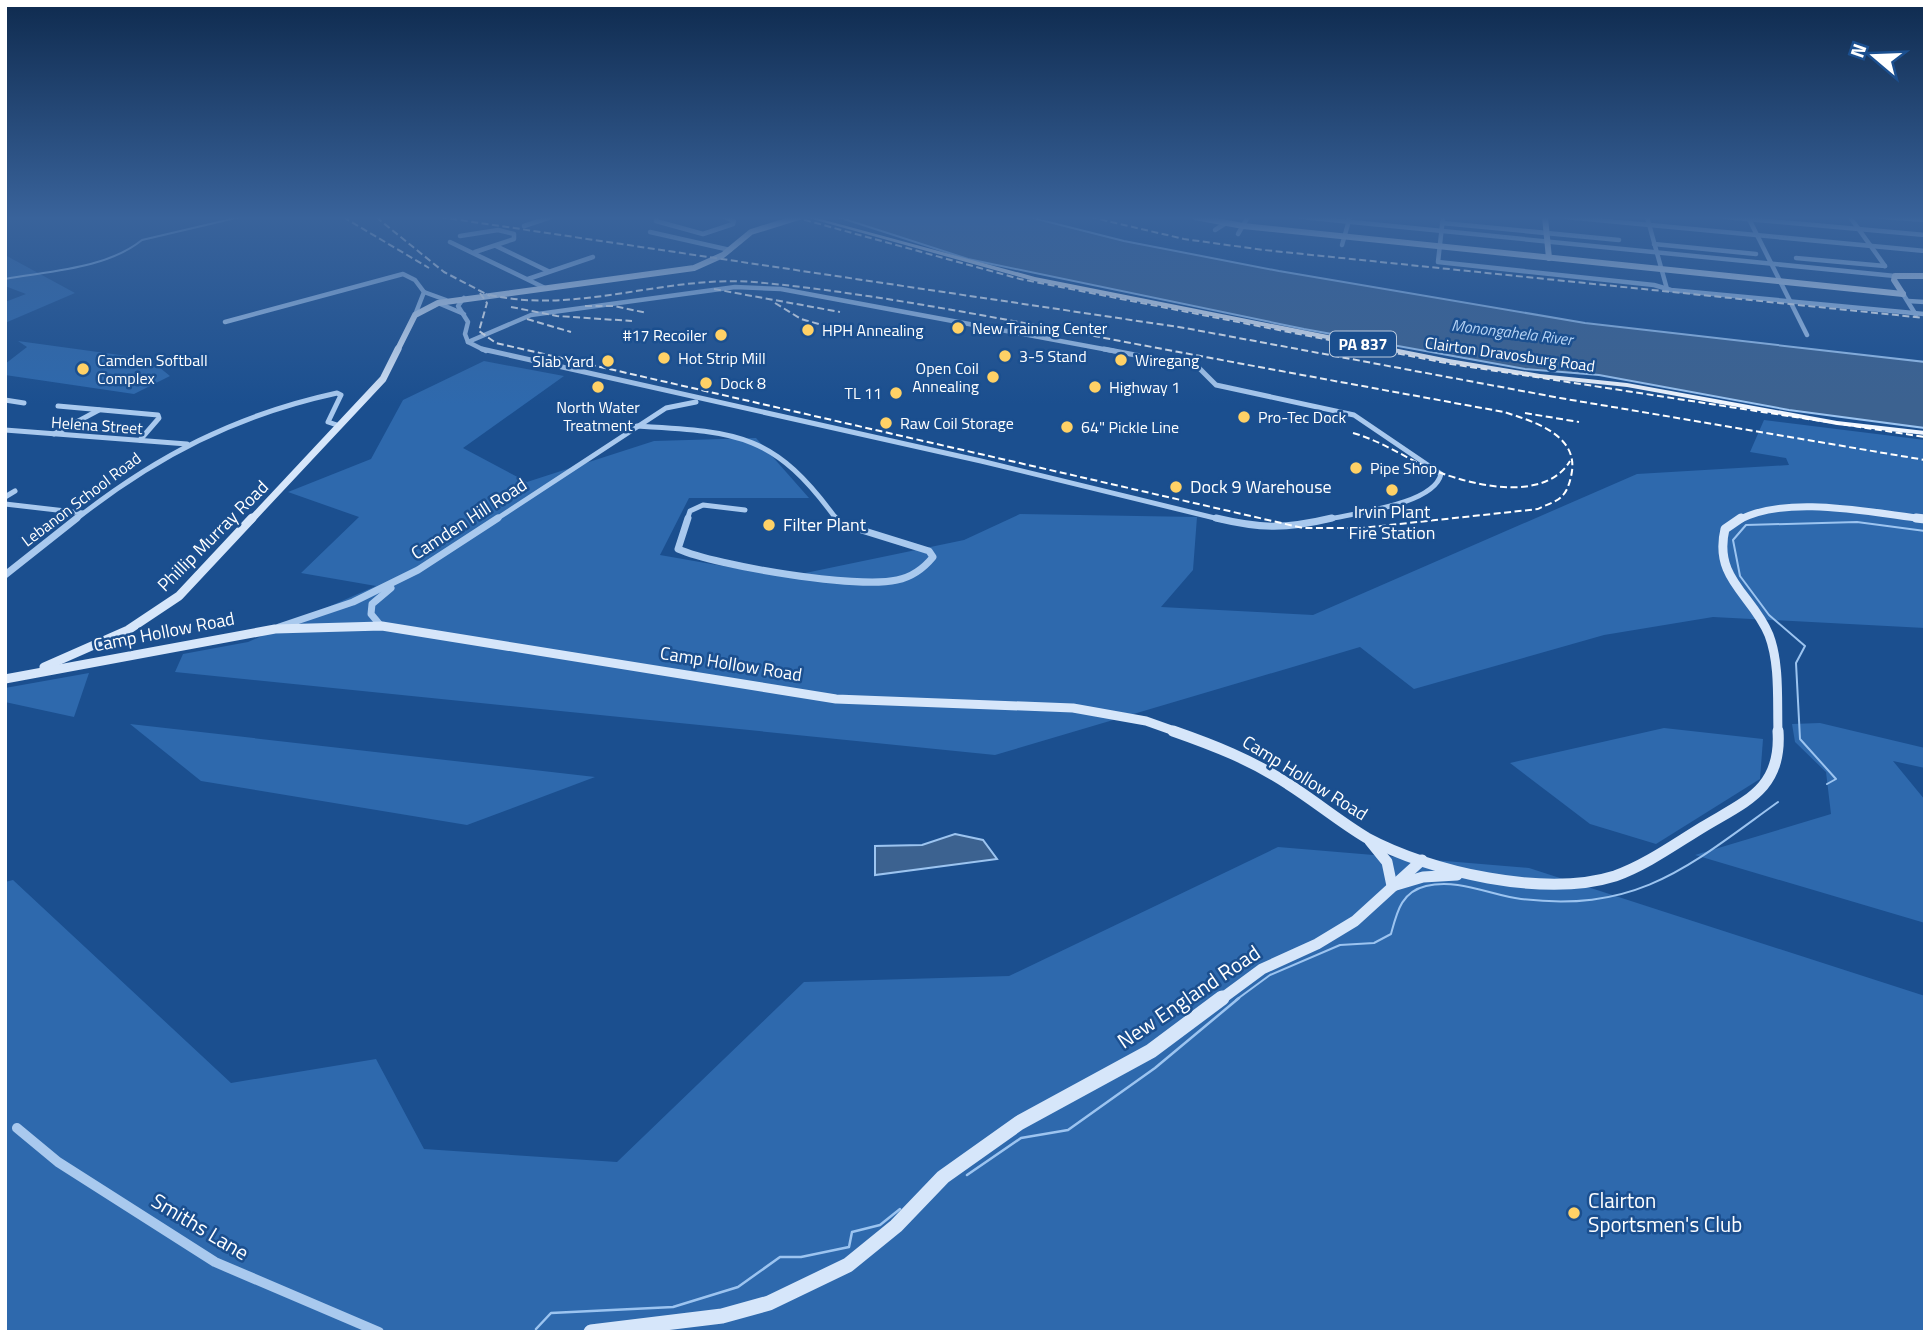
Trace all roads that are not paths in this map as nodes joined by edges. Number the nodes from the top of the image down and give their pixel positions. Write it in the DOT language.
graph roads {
  1 [pos="383,279"];
  2 [pos="414,279"];
  3 [pos="527,279"];
  4 [pos="609,279"];
  5 [pos="1037,279"];
  6 [pos="1589,279"];
  7 [pos="1663,279"];
  8 [pos="1755,279"];
  9 [pos="1894,279"];
  10 [pos="1781,282"];
  11 [pos="545,288"];
  12 [pos="1666,290"];
  13 [pos="424,292"];
  14 [pos="1903,294"];
  15 [pos="464,297"];
  16 [pos="450,300"];
  17 [pos="1908,301"];
  18 [pos="1790,302"];
  19 [pos="1925,302"];
  20 [pos="438,303"];
  21 [pos="1924,314"];
  22 [pos="415,315"];
  23 [pos="464,315"];
  24 [pos="1917,315"];
  25 [pos="225,322"];
  26 [pos="1807,335"];
  27 [pos="468,342"];
  28 [pos="664,392"];
  29 [pos="5,400"];
  30 [pos="704,401"];
  31 [pos="24,402"];
  32 [pos="58,406"];
  33 [pos="666,408"];
  34 [pos="100,409"];
  35 [pos="340,426"];
  36 [pos="637,426"];
  37 [pos="5,433"];
  38 [pos="1925,433"];
  39 [pos="53,434"];
  40 [pos="140,440"];
  41 [pos="188,444"];
  42 [pos="15,491"];
  43 [pos="5,497"];
  44 [pos="5,504"];
  45 [pos="745,510"];
  46 [pos="83,513"];
  47 [pos="1925,519"];
  48 [pos="418,570"];
  49 [pos="5,575"];
  50 [pos="382,626"];
  51 [pos="275,629"];
  52 [pos="93,648"];
  53 [pos="105,661"];
  54 [pos="10,678"];
  55 [pos="1368,838"];
  56 [pos="1422,860"];
  57 [pos="1470,875"];
  58 [pos="1392,886"];
  59 [pos="17,1128"];
  60 [pos="379,1332"];
  61 [pos="591,1332"];
  1 -- 25 [label="street"];
  2 -- 13 [label="street"];
  3 -- 11 [label="street"];
  4 -- 11 [label="main road"];
  5 -- 38 [label="main road, Clairton Dravosburg Road / PA 837"];
  6 -- 12 [label="street"];
  7 -- 12 [label="street"];
  8 -- 10 [label="main road"];
  9 -- 14 [label="main road"];
  10 -- 14 [label="main road"];
  10 -- 18 [label="street"];
  11 -- 15 [label="main road"];
  12 -- 18 [label="street"];
  13 -- 16 [label="street"];
  13 -- 22 [label="street"];
  14 -- 17 [label="street"];
  15 -- 16 [label="main road"];
  15 -- 23 [label="street"];
  16 -- 20 [label="main road"];
  17 -- 19 [label="street"];
  17 -- 24 [label="street"];
  18 -- 24 [label="street"];
  18 -- 26 [label="street"];
  20 -- 22 [label="main road"];
  20 -- 23 [label="street"];
  21 -- 24 [label="street"];
  22 -- 35 [label="main road"];
  23 -- 27 [label="street"];
  27 -- 28 [label="street"];
  27 -- 30 [label="street"];
  28 -- 30 [label="street"];
  28 -- 33 [label="street"];
  29 -- 31 [label="street"];
  30 -- 33 [label="street"];
  32 -- 34 [label="street"];
  33 -- 36 [label="street, Camden Hill Road"];
  34 -- 39 [label="street"];
  34 -- 40 [label="street"];
  35 -- 41 [label="street, Lebanon School Road"];
  35 -- 52 [label="main road, Phillip Murray Road"];
  36 -- 45 [label="street"];
  36 -- 48 [label="street, Camden Hill Road"];
  37 -- 39 [label="street, Helena Street"];
  39 -- 40 [label="street, Helena Street"];
  40 -- 41 [label="street, Helena Street"];
  41 -- 46 [label="street, Lebanon School Road"];
  42 -- 43 [label="street"];
  44 -- 46 [label="street"];
  46 -- 49 [label="street, Lebanon School Road"];
  47 -- 57 [label="main road"];
  48 -- 50 [label="street"];
  48 -- 51 [label="street, Camden Hill Road"];
  50 -- 51 [label="main road, Camp Hollow Road"];
  50 -- 55 [label="main road, Camp Hollow Road"];
  51 -- 53 [label="main road, Camp Hollow Road"];
  52 -- 53 [label="main road"];
  52 -- 54 [label="main road, Phillip Murray Road"];
  53 -- 54 [label="main road, Camp Hollow Road"];
  55 -- 56 [label="main road, Camp Hollow Road"];
  55 -- 58 [label="main road"];
  56 -- 57 [label="main road"];
  56 -- 58 [label="main road, New England Road"];
  57 -- 58 [label="main road"];
  58 -- 61 [label="main road, New England Road"];
  59 -- 60 [label="street, Smiths Lane"];
}
